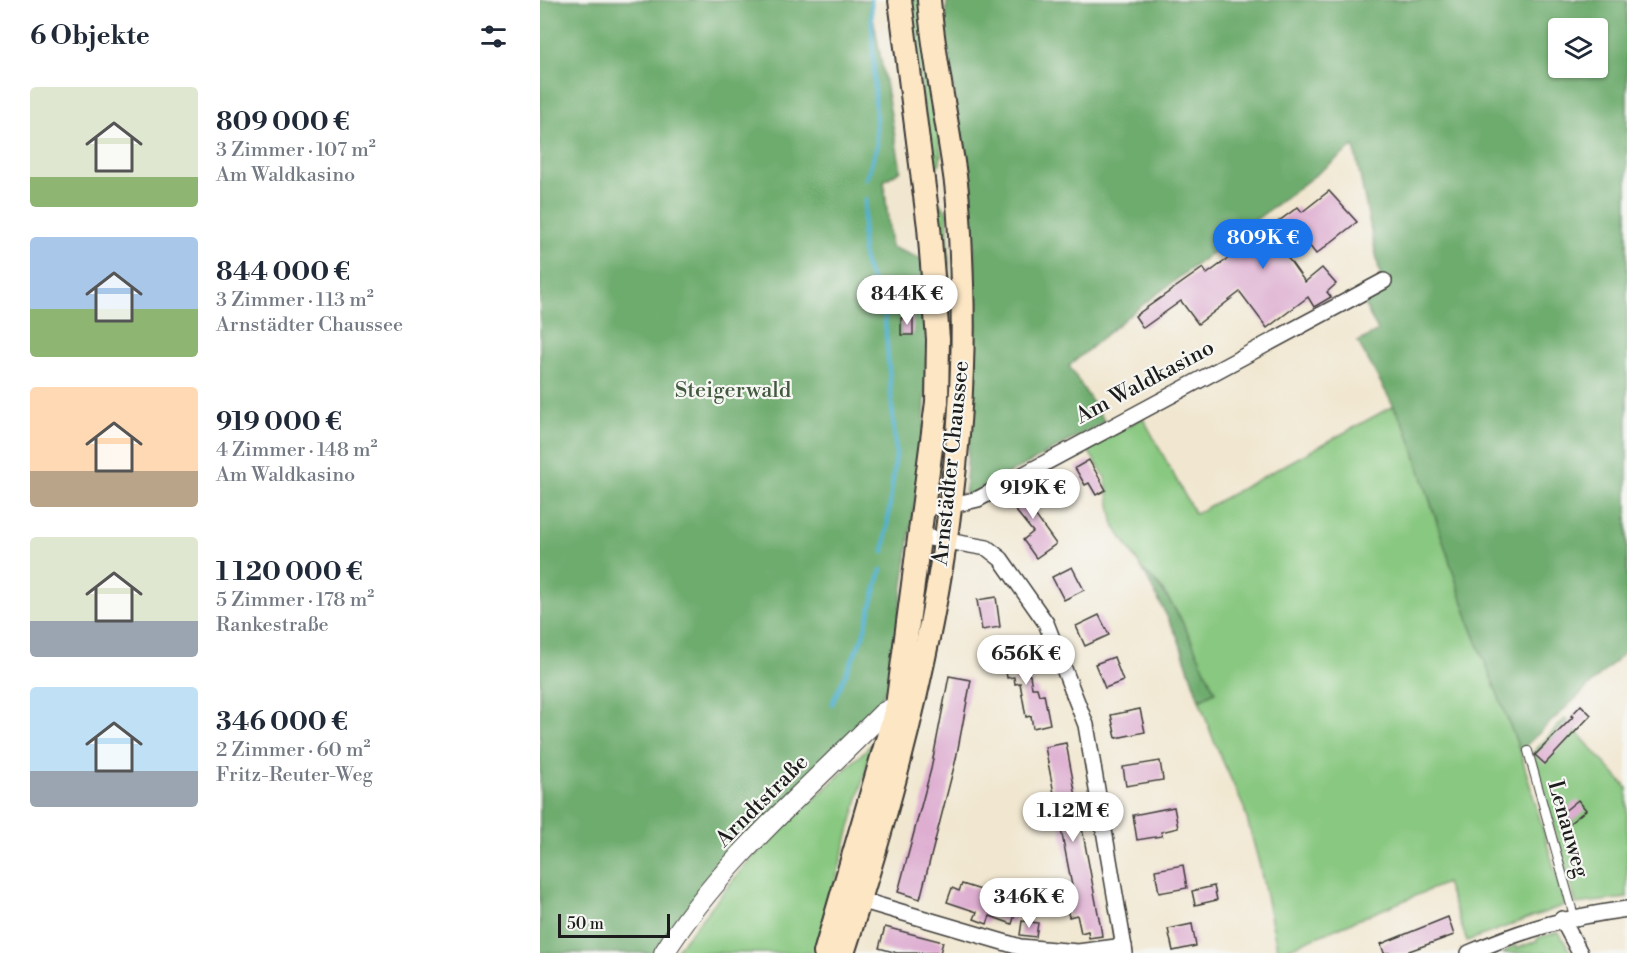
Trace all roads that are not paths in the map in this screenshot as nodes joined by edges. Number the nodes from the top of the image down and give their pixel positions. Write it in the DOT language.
graph roads {
  1 [pos="900,0"];
  2 [pos="929,0"];
  3 [pos="1384,281"];
  4 [pos="949,506"];
  5 [pos="923,507"];
  6 [pos="919,536"];
  7 [pos="944,540"];
  8 [pos="904,707"];
  9 [pos="1528,751"];
  10 [pos="860,900"];
  11 [pos="1627,909"];
  12 [pos="1568,918"];
  13 [pos="1125,949"];
  14 [pos="1489,949"];
  15 [pos="664,953"];
  16 [pos="825,953"];
  17 [pos="843,953"];
  18 [pos="1469,953"];
  19 [pos="1580,953"];
  1 -- 5 [label="main road, Arnstädter Chaussee"];
  2 -- 4 [label="main road, Arnstädter Chaussee"];
  3 -- 4 [label="street, Am Waldkasino"];
  4 -- 5 [label="street, Am Waldkasino"];
  4 -- 7 [label="main road, Arnstädter Chaussee"];
  5 -- 6 [label="main road, Arnstädter Chaussee"];
  6 -- 7 [label="street"];
  6 -- 8 [label="main road, Arnstädter Chaussee"];
  7 -- 8 [label="main road, Arnstädter Chaussee"];
  7 -- 13 [label="street"];
  8 -- 10 [label="main road"];
  8 -- 15 [label="street, Arndtstraße"];
  8 -- 16 [label="main road"];
  9 -- 12 [label="lane, Lenauweg"];
  10 -- 13 [label="street"];
  10 -- 17 [label="main road"];
  11 -- 12 [label="street"];
  12 -- 14 [label="street"];
  12 -- 19 [label="street"];
  14 -- 18 [label="street"];
}
